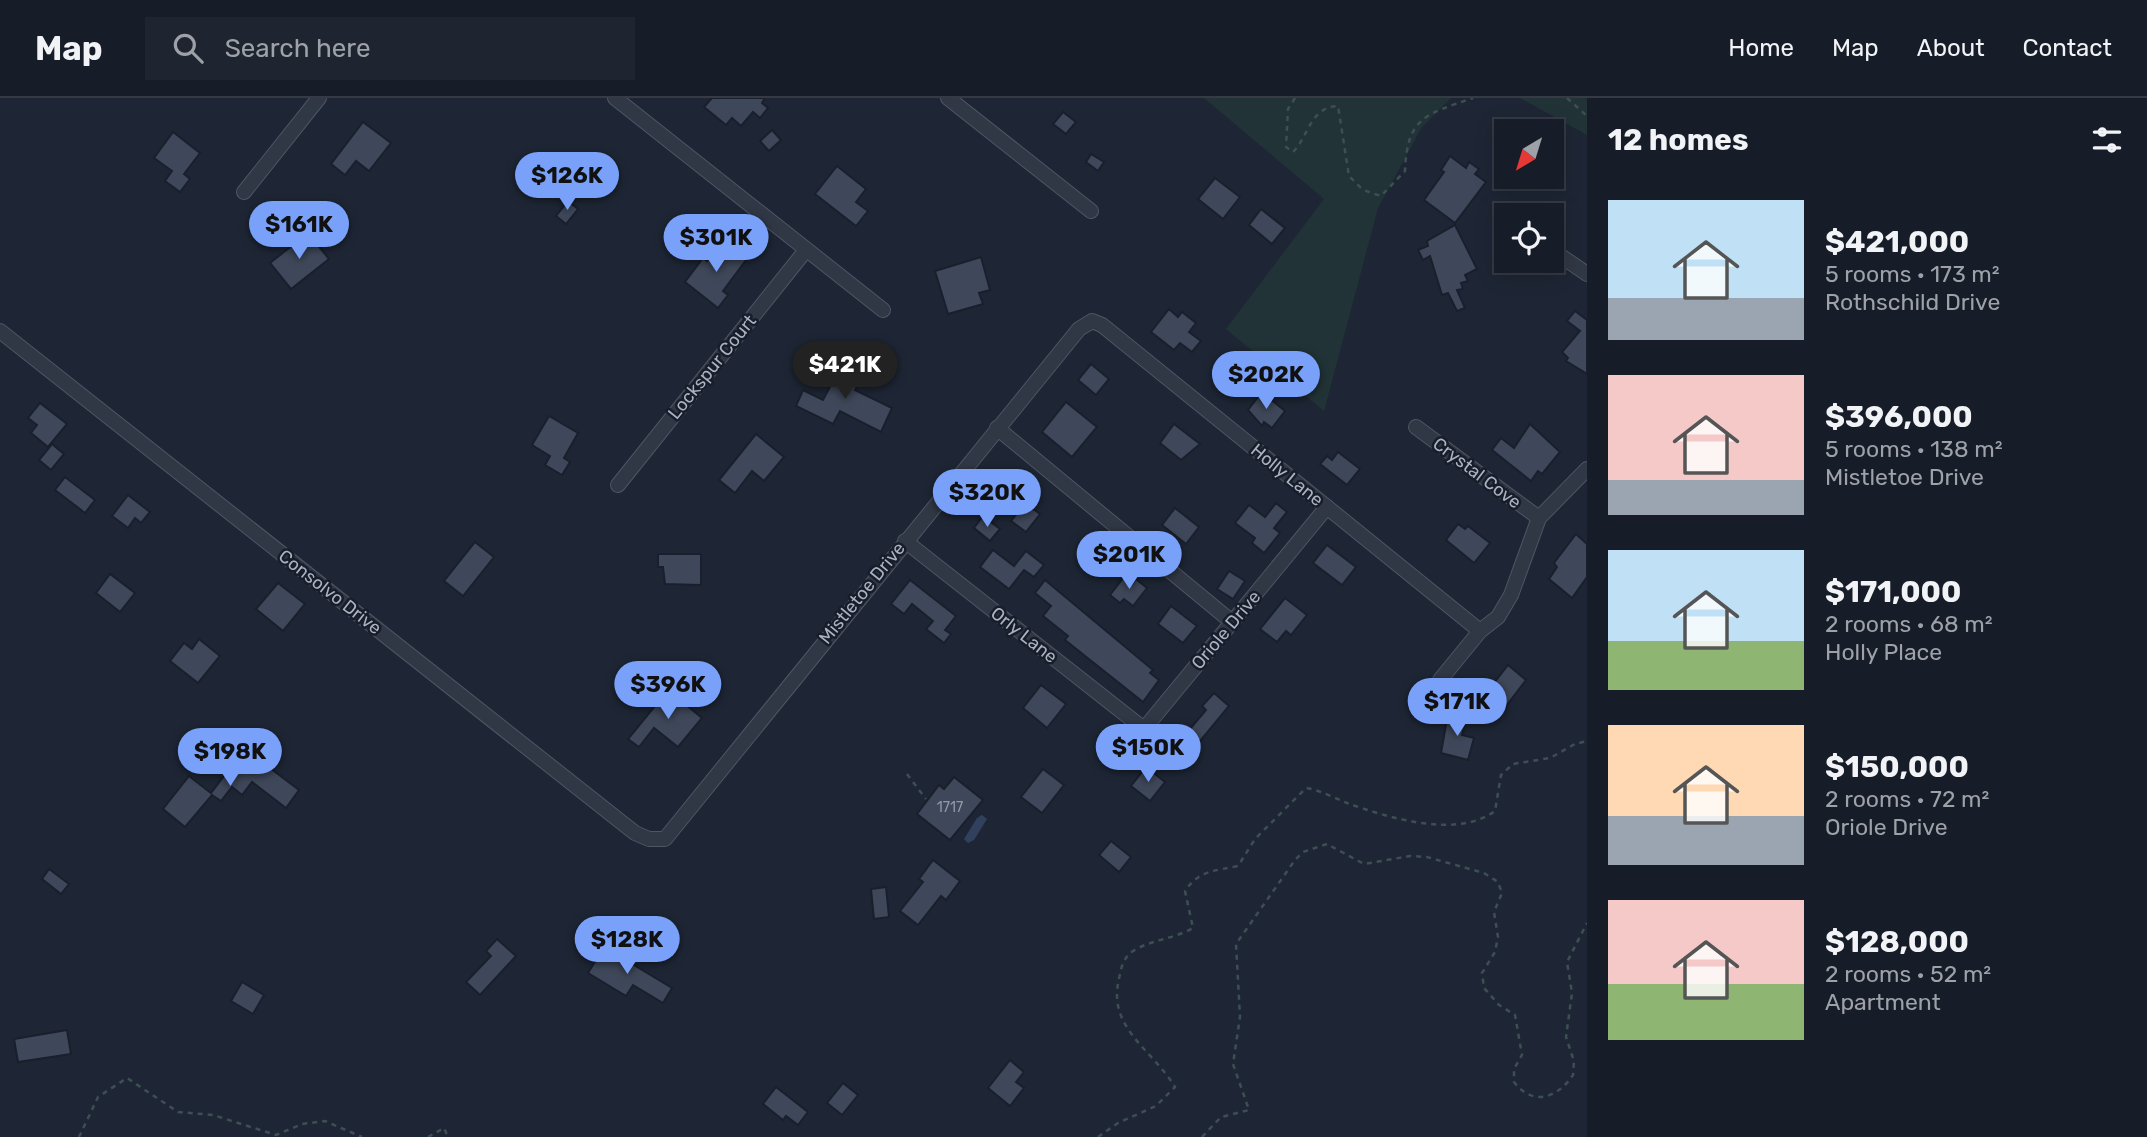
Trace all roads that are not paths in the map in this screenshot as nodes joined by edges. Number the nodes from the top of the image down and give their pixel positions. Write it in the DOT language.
graph roads {
  1 [pos="319,98"];
  2 [pos="615,98"];
  3 [pos="948,98"];
  4 [pos="244,192"];
  5 [pos="1091,211"];
  6 [pos="806,250"];
  7 [pos="1564,258"];
  8 [pos="1587,274"];
  9 [pos="883,310"];
  10 [pos="1092,321"];
  11 [pos="0,331"];
  12 [pos="1416,427"];
  13 [pos="997,428"];
  14 [pos="1587,469"];
  15 [pos="618,485"];
  16 [pos="1327,508"];
  17 [pos="1539,518"];
  18 [pos="905,541"];
  19 [pos="1233,622"];
  20 [pos="1480,631"];
  21 [pos="1440,680"];
  22 [pos="1144,729"];
  23 [pos="1125,752"];
  24 [pos="665,839"];
  1 -- 4 [label="street"];
  2 -- 6 [label="street"];
  3 -- 5 [label="street"];
  6 -- 9 [label="street"];
  6 -- 15 [label="street, Lockspur Court"];
  7 -- 8 [label="street"];
  10 -- 13 [label="street, Mistletoe Drive"];
  10 -- 16 [label="street, Holly Lane"];
  11 -- 24 [label="street, Consolvo Drive"];
  12 -- 17 [label="street, Crystal Cove"];
  13 -- 18 [label="street, Mistletoe Drive"];
  13 -- 19 [label="street"];
  14 -- 17 [label="street"];
  16 -- 19 [label="street, Oriole Drive"];
  16 -- 20 [label="street, Holly Lane"];
  17 -- 20 [label="street"];
  18 -- 22 [label="street, Orly Lane"];
  18 -- 24 [label="street, Mistletoe Drive"];
  19 -- 22 [label="street, Oriole Drive"];
  20 -- 21 [label="street"];
  22 -- 23 [label="street, Oriole Drive"];
}
